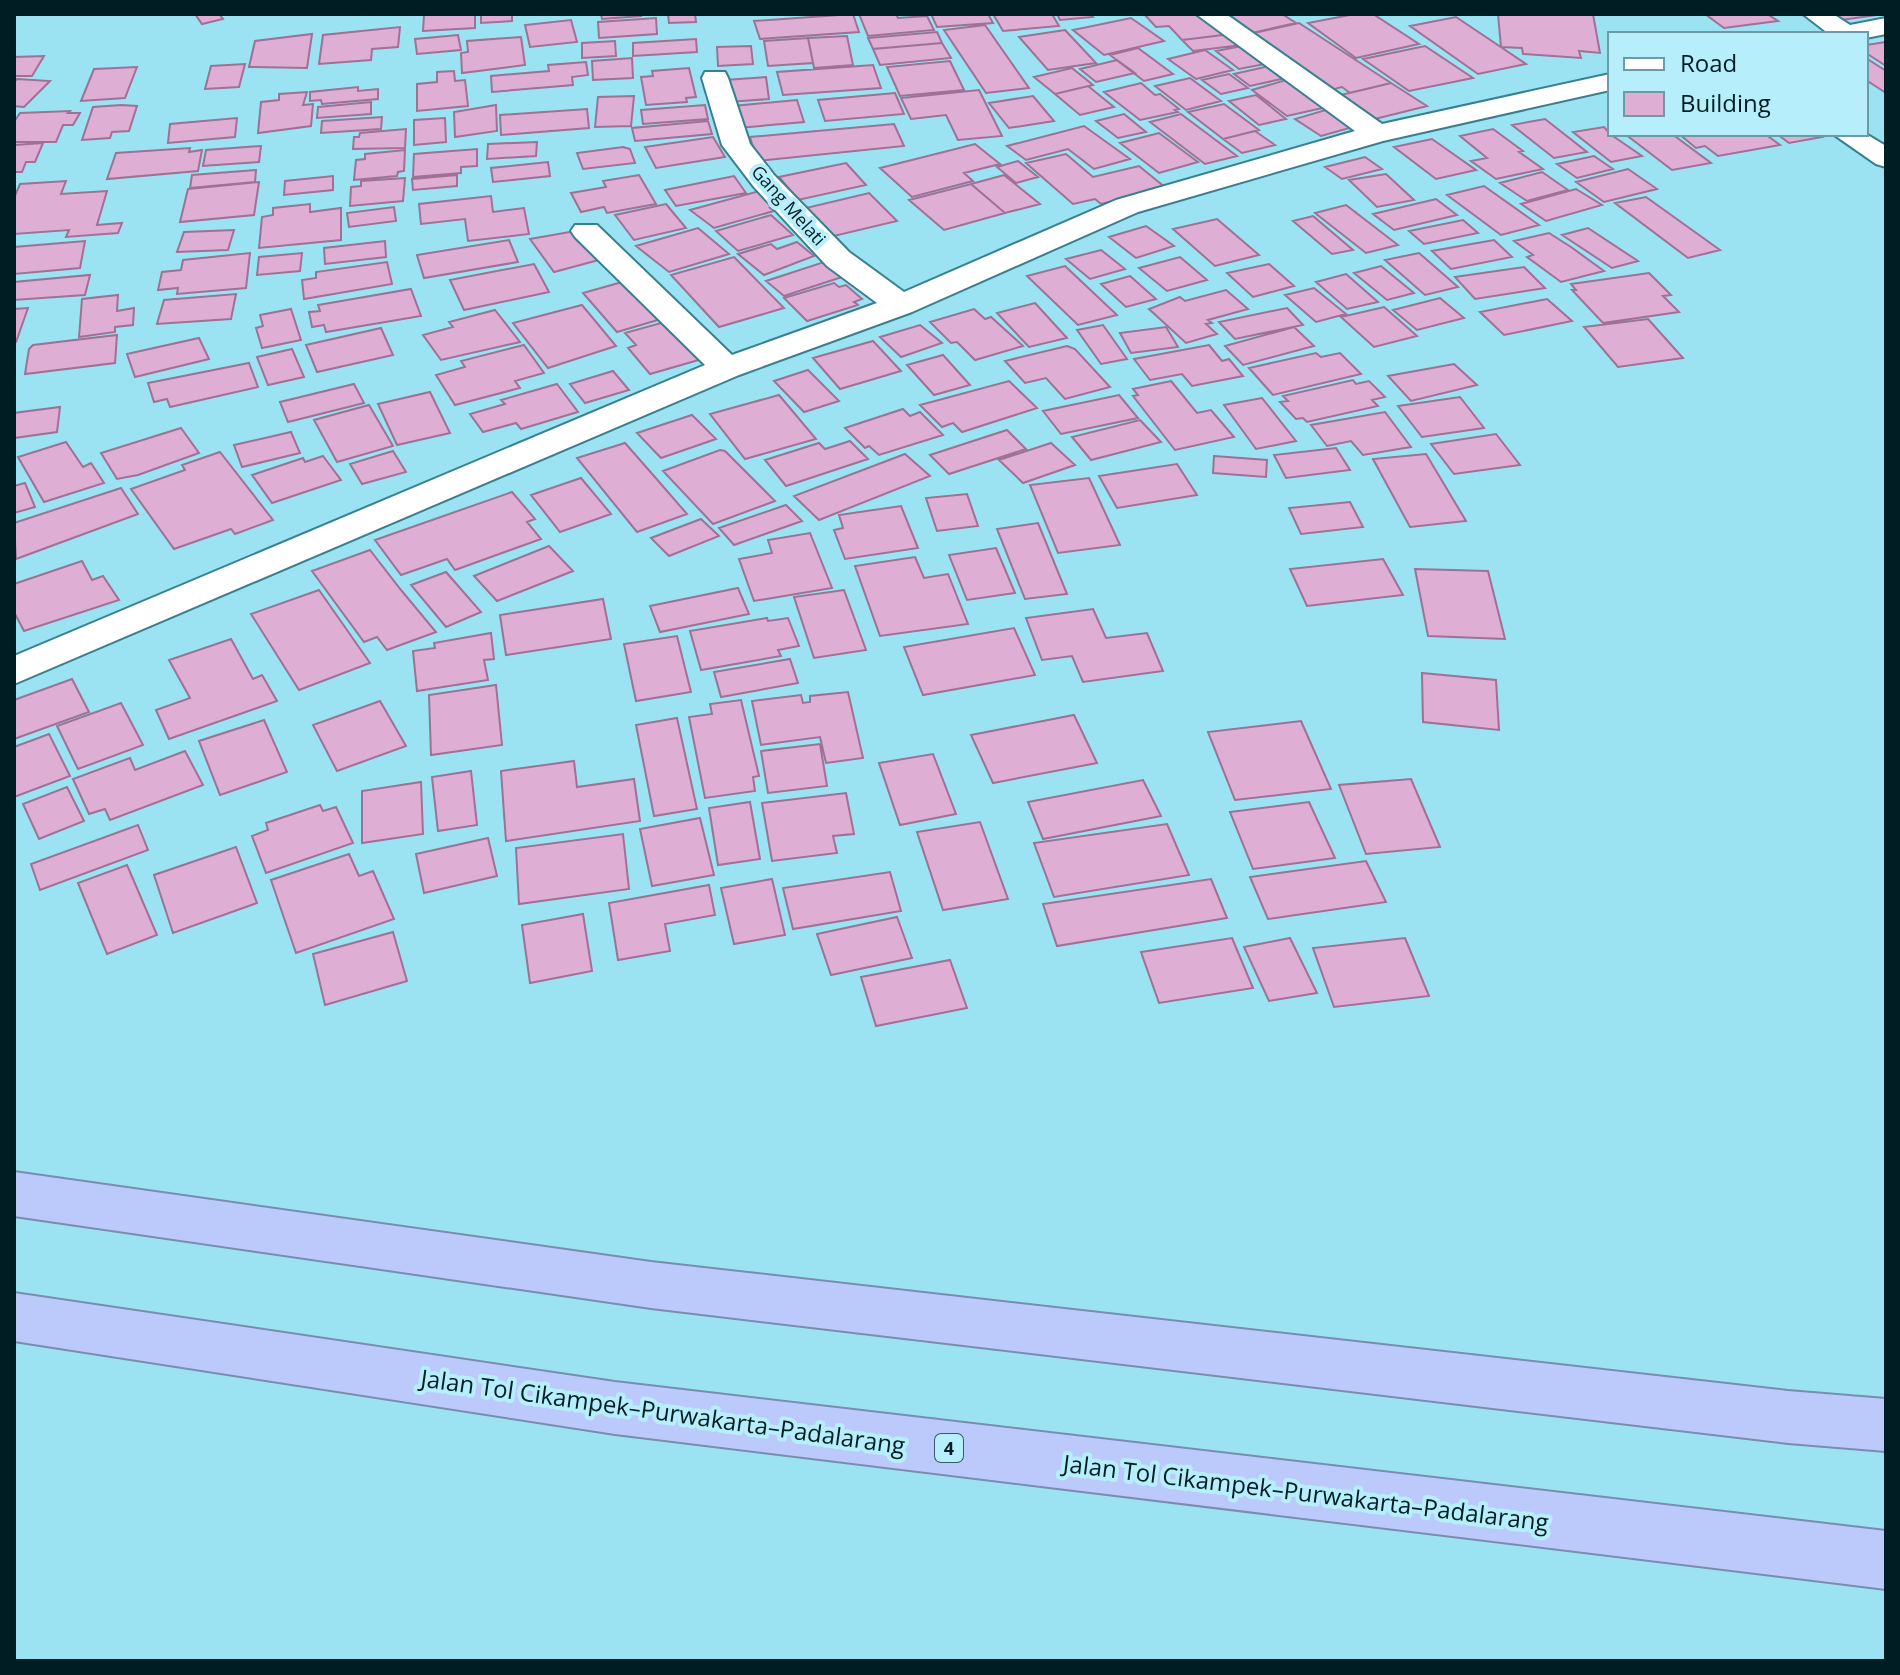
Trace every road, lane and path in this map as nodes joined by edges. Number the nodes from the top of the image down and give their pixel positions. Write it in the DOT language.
graph roads {
  1 [pos="1209,14"];
  2 [pos="1816,14"];
  3 [pos="1886,26"];
  4 [pos="1843,32"];
  5 [pos="1856,32"];
  6 [pos="715,78"];
  7 [pos="1608,82"];
  8 [pos="1377,134"];
  9 [pos="1850,136"];
  10 [pos="1886,158"];
  11 [pos="586,231"];
  12 [pos="901,305"];
  13 [pos="727,368"];
  14 [pos="14,671"];
  15 [pos="14,1194"];
  16 [pos="14,1317"];
  17 [pos="1886,1425"];
  18 [pos="1886,1560"];
  1 -- 8 [label="street"];
  2 -- 4 [label="street"];
  3 -- 5 [label="street"];
  6 -- 12 [label="street, Gang Melati"];
  7 -- 8 [label="street"];
  8 -- 12 [label="street"];
  9 -- 10 [label="street"];
  11 -- 13 [label="street"];
  12 -- 13 [label="street"];
  13 -- 14 [label="street"];
  15 -- 17 [label="highway"];
  16 -- 18 [label="highway, Jalan Tol Cikampek–Purwakarta–Padalarang / 4"];
}
